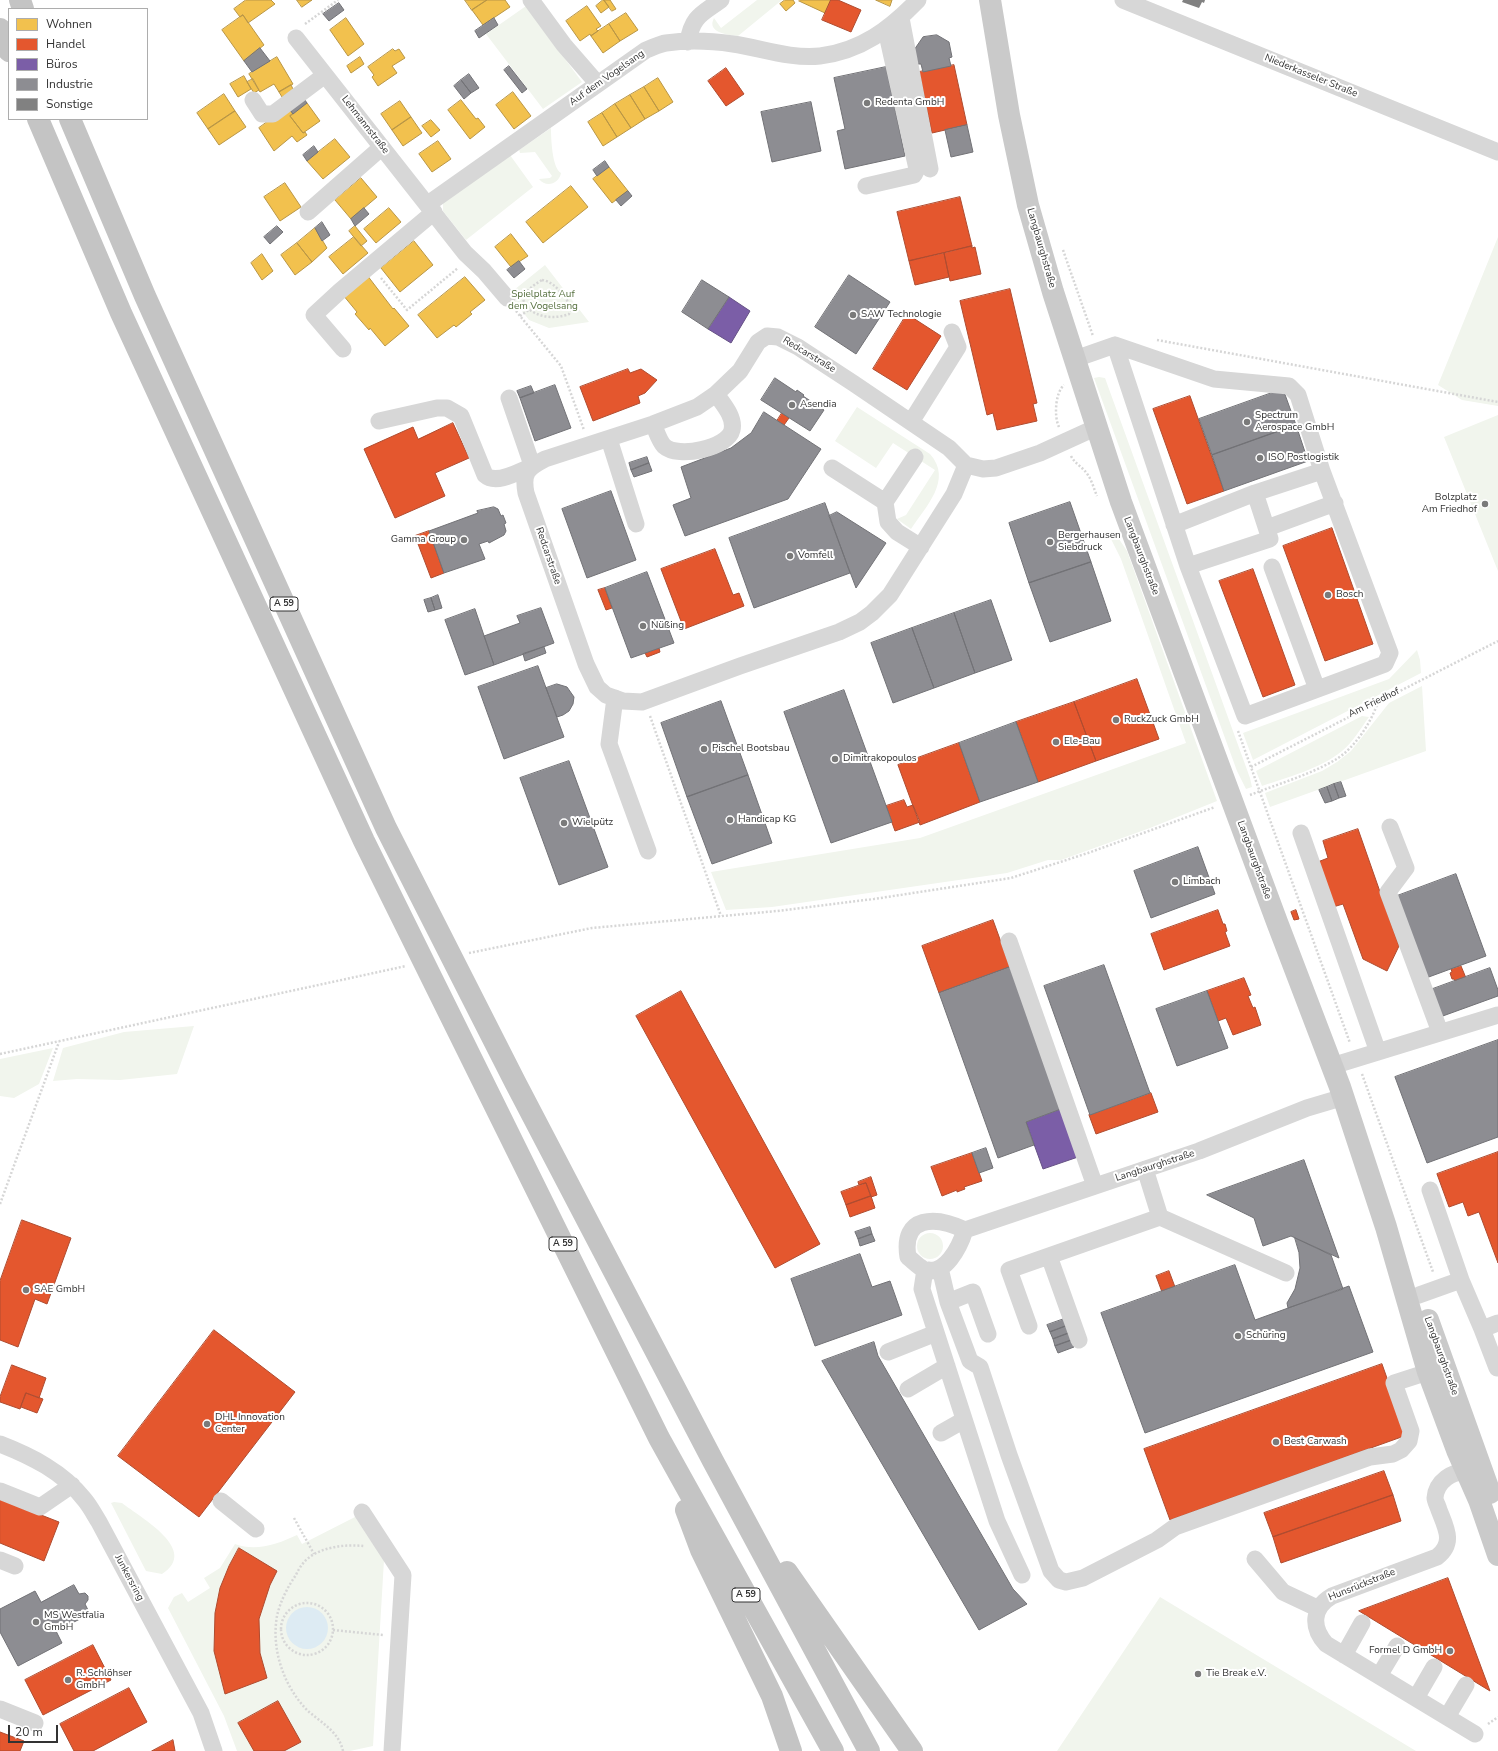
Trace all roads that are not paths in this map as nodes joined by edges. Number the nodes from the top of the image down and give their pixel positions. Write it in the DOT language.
graph roads {
  1 [pos="531,0"];
  2 [pos="721,0"];
  3 [pos="918,0"];
  4 [pos="990,0"];
  5 [pos="1123,0"];
  6 [pos="900,18"];
  7 [pos="0,29"];
  8 [pos="886,30"];
  9 [pos="296,38"];
  10 [pos="688,42"];
  11 [pos="8,49"];
  12 [pos="325,75"];
  13 [pos="598,83"];
  14 [pos="253,100"];
  15 [pos="38,120"];
  16 [pos="70,120"];
  17 [pos="382,147"];
  18 [pos="1498,152"];
  19 [pos="930,169"];
  20 [pos="866,186"];
  21 [pos="431,208"];
  22 [pos="308,212"];
  23 [pos="507,298"];
  24 [pos="952,332"];
  25 [pos="1115,345"];
  26 [pos="343,349"];
  27 [pos="1075,358"];
  28 [pos="716,394"];
  29 [pos="509,398"];
  30 [pos="379,421"];
  31 [pos="911,422"];
  32 [pos="653,424"];
  33 [pos="1097,427"];
  34 [pos="608,439"];
  35 [pos="915,457"];
  36 [pos="966,465"];
  37 [pos="531,466"];
  38 [pos="832,468"];
  39 [pos="1322,471"];
  40 [pos="1255,493"];
  41 [pos="885,502"];
  42 [pos="1334,503"];
  43 [pos="636,524"];
  44 [pos="1174,525"];
  45 [pos="1267,528"];
  46 [pos="921,547"];
  47 [pos="1188,566"];
  48 [pos="1272,567"];
  49 [pos="1317,689"];
  50 [pos="614,698"];
  51 [pos="1390,827"];
  52 [pos="1301,833"];
  53 [pos="648,851"];
  54 [pos="1009,942"];
  55 [pos="1498,1015"];
  56 [pos="1440,1032"];
  57 [pos="1378,1052"];
  58 [pos="1332,1066"];
  59 [pos="1344,1097"];
  60 [pos="1145,1169"];
  61 [pos="1095,1186"];
  62 [pos="1430,1190"];
  63 [pos="1160,1217"];
  64 [pos="1386,1226"];
  65 [pos="965,1230"];
  66 [pos="1049,1256"];
  67 [pos="935,1269"];
  68 [pos="1286,1273"];
  69 [pos="1461,1280"];
  70 [pos="1429,1292"];
  71 [pos="948,1302"];
  72 [pos="1498,1323"];
  73 [pos="1028,1326"];
  74 [pos="1482,1329"];
  75 [pos="936,1333"];
  76 [pos="988,1334"];
  77 [pos="1079,1340"];
  78 [pos="888,1352"];
  79 [pos="947,1366"];
  80 [pos="1497,1368"];
  81 [pos="1428,1372"];
  82 [pos="908,1389"];
  83 [pos="964,1420"];
  84 [pos="941,1433"];
  85 [pos="659,1438"];
  86 [pos="0,1444"];
  87 [pos="713,1461"];
  88 [pos="1467,1472"];
  89 [pos="72,1485"];
  90 [pos="1489,1490"];
  91 [pos="0,1491"];
  92 [pos="221,1502"];
  93 [pos="362,1512"];
  94 [pos="1498,1518"];
  95 [pos="256,1529"];
  96 [pos="1498,1555"];
  97 [pos="1255,1559"];
  98 [pos="1022,1575"];
  99 [pos="1317,1608"];
  100 [pos="1362,1623"];
  101 [pos="1397,1646"];
  102 [pos="1344,1655"];
  103 [pos="1434,1667"];
  104 [pos="1379,1676"];
  105 [pos="1466,1685"];
  106 [pos="1416,1698"];
  107 [pos="0,1709"];
  108 [pos="1447,1717"];
  109 [pos="35,1722"];
  110 [pos="1475,1734"];
  111 [pos="214,1751"];
  112 [pos="392,1751"];
  113 [pos="791,1751"];
  114 [pos="833,1751"];
  115 [pos="869,1751"];
  116 [pos="912,1751"];
  1 -- 13 [label="street"];
  2 -- 10 [label="street"];
  3 -- 6 [label="street, Auf dem Vogelsang"];
  4 -- 27 [label="main road, Langbaurghstraße"];
  5 -- 18 [label="street, Niederkasseler Straße"];
  6 -- 8 [label="street, Auf dem Vogelsang"];
  6 -- 19 [label="street"];
  7 -- 11 [label="highway"];
  8 -- 10 [label="street, Auf dem Vogelsang"];
  8 -- 20 [label="street"];
  9 -- 12 [label="street, Lehmannstraße"];
  10 -- 13 [label="street, Auf dem Vogelsang"];
  12 -- 14 [label="street"];
  12 -- 17 [label="street, Lehmannstraße"];
  13 -- 21 [label="street, Auf dem Vogelsang"];
  15 -- 85 [label="highway, A 59"];
  16 -- 87 [label="highway, A 59"];
  17 -- 21 [label="street, Lehmannstraße"];
  17 -- 22 [label="street"];
  21 -- 23 [label="street, Lehmannstraße"];
  21 -- 26 [label="street"];
  24 -- 31 [label="street"];
  25 -- 27 [label="street"];
  25 -- 39 [label="street"];
  25 -- 44 [label="street"];
  27 -- 33 [label="main road, Langbaurghstraße"];
  28 -- 31 [label="street, Redcarstraße"];
  28 -- 32 [label="street, Redcarstraße"];
  28 -- 32 [label="street"];
  29 -- 37 [label="street"];
  30 -- 37 [label="street"];
  31 -- 36 [label="street, Redcarstraße"];
  32 -- 34 [label="street, Redcarstraße"];
  33 -- 36 [label="street"];
  33 -- 58 [label="main road, Langbaurghstraße"];
  34 -- 37 [label="street, Redcarstraße"];
  34 -- 43 [label="street"];
  35 -- 41 [label="street"];
  36 -- 46 [label="street, Redcarstraße"];
  37 -- 50 [label="street, Redcarstraße"];
  38 -- 41 [label="street"];
  39 -- 40 [label="street"];
  39 -- 42 [label="street"];
  40 -- 44 [label="street"];
  40 -- 45 [label="street"];
  41 -- 46 [label="street"];
  42 -- 45 [label="street"];
  42 -- 49 [label="street"];
  44 -- 47 [label="street"];
  45 -- 47 [label="street"];
  46 -- 50 [label="street, Redcarstraße"];
  47 -- 49 [label="street"];
  48 -- 49 [label="street"];
  50 -- 53 [label="street"];
  51 -- 56 [label="street"];
  52 -- 57 [label="street"];
  54 -- 61 [label="street"];
  55 -- 56 [label="street"];
  56 -- 57 [label="street"];
  57 -- 58 [label="street"];
  58 -- 59 [label="main road, Langbaurghstraße"];
  59 -- 60 [label="street, Langbaurghstraße"];
  59 -- 64 [label="main road, Langbaurghstraße"];
  60 -- 61 [label="street, Langbaurghstraße"];
  60 -- 63 [label="street"];
  61 -- 65 [label="street, Langbaurghstraße"];
  62 -- 69 [label="street"];
  63 -- 66 [label="street"];
  63 -- 68 [label="street"];
  64 -- 70 [label="main road, Langbaurghstraße"];
  64 -- 81 [label="main road, Langbaurghstraße"];
  65 -- 67 [label="street"];
  65 -- 67 [label="street"];
  66 -- 73 [label="street"];
  66 -- 77 [label="street"];
  67 -- 71 [label="street"];
  67 -- 75 [label="street"];
  69 -- 70 [label="street"];
  69 -- 74 [label="street"];
  70 -- 90 [label="main road, Langbaurghstraße"];
  71 -- 76 [label="street"];
  71 -- 81 [label="street"];
  72 -- 74 [label="street"];
  74 -- 80 [label="street"];
  75 -- 78 [label="street"];
  75 -- 79 [label="street"];
  79 -- 82 [label="street"];
  79 -- 83 [label="street"];
  81 -- 88 [label="main road, Langbaurghstraße"];
  83 -- 84 [label="street"];
  83 -- 98 [label="street"];
  85 -- 113 [label="highway"];
  85 -- 114 [label="highway, A 59"];
  86 -- 89 [label="street, Junkersring"];
  87 -- 115 [label="highway, A 59"];
  87 -- 116 [label="highway"];
  88 -- 90 [label="street, Langbaurghstraße"];
  88 -- 96 [label="main road, Langbaurghstraße"];
  88 -- 99 [label="street, Hunsrückstraße"];
  89 -- 91 [label="street"];
  89 -- 111 [label="street, Junkersring"];
  90 -- 94 [label="main road, Langbaurghstraße"];
  92 -- 95 [label="street"];
  93 -- 112 [label="street"];
  97 -- 99 [label="street"];
  99 -- 102 [label="street, Hunsrückstraße"];
  100 -- 102 [label="street"];
  101 -- 104 [label="street"];
  102 -- 104 [label="street, Hunsrückstraße"];
  103 -- 106 [label="street"];
  104 -- 106 [label="street, Hunsrückstraße"];
  105 -- 108 [label="street"];
  106 -- 108 [label="street, Hunsrückstraße"];
  107 -- 109 [label="street"];
  108 -- 110 [label="street, Hunsrückstraße"];
}
